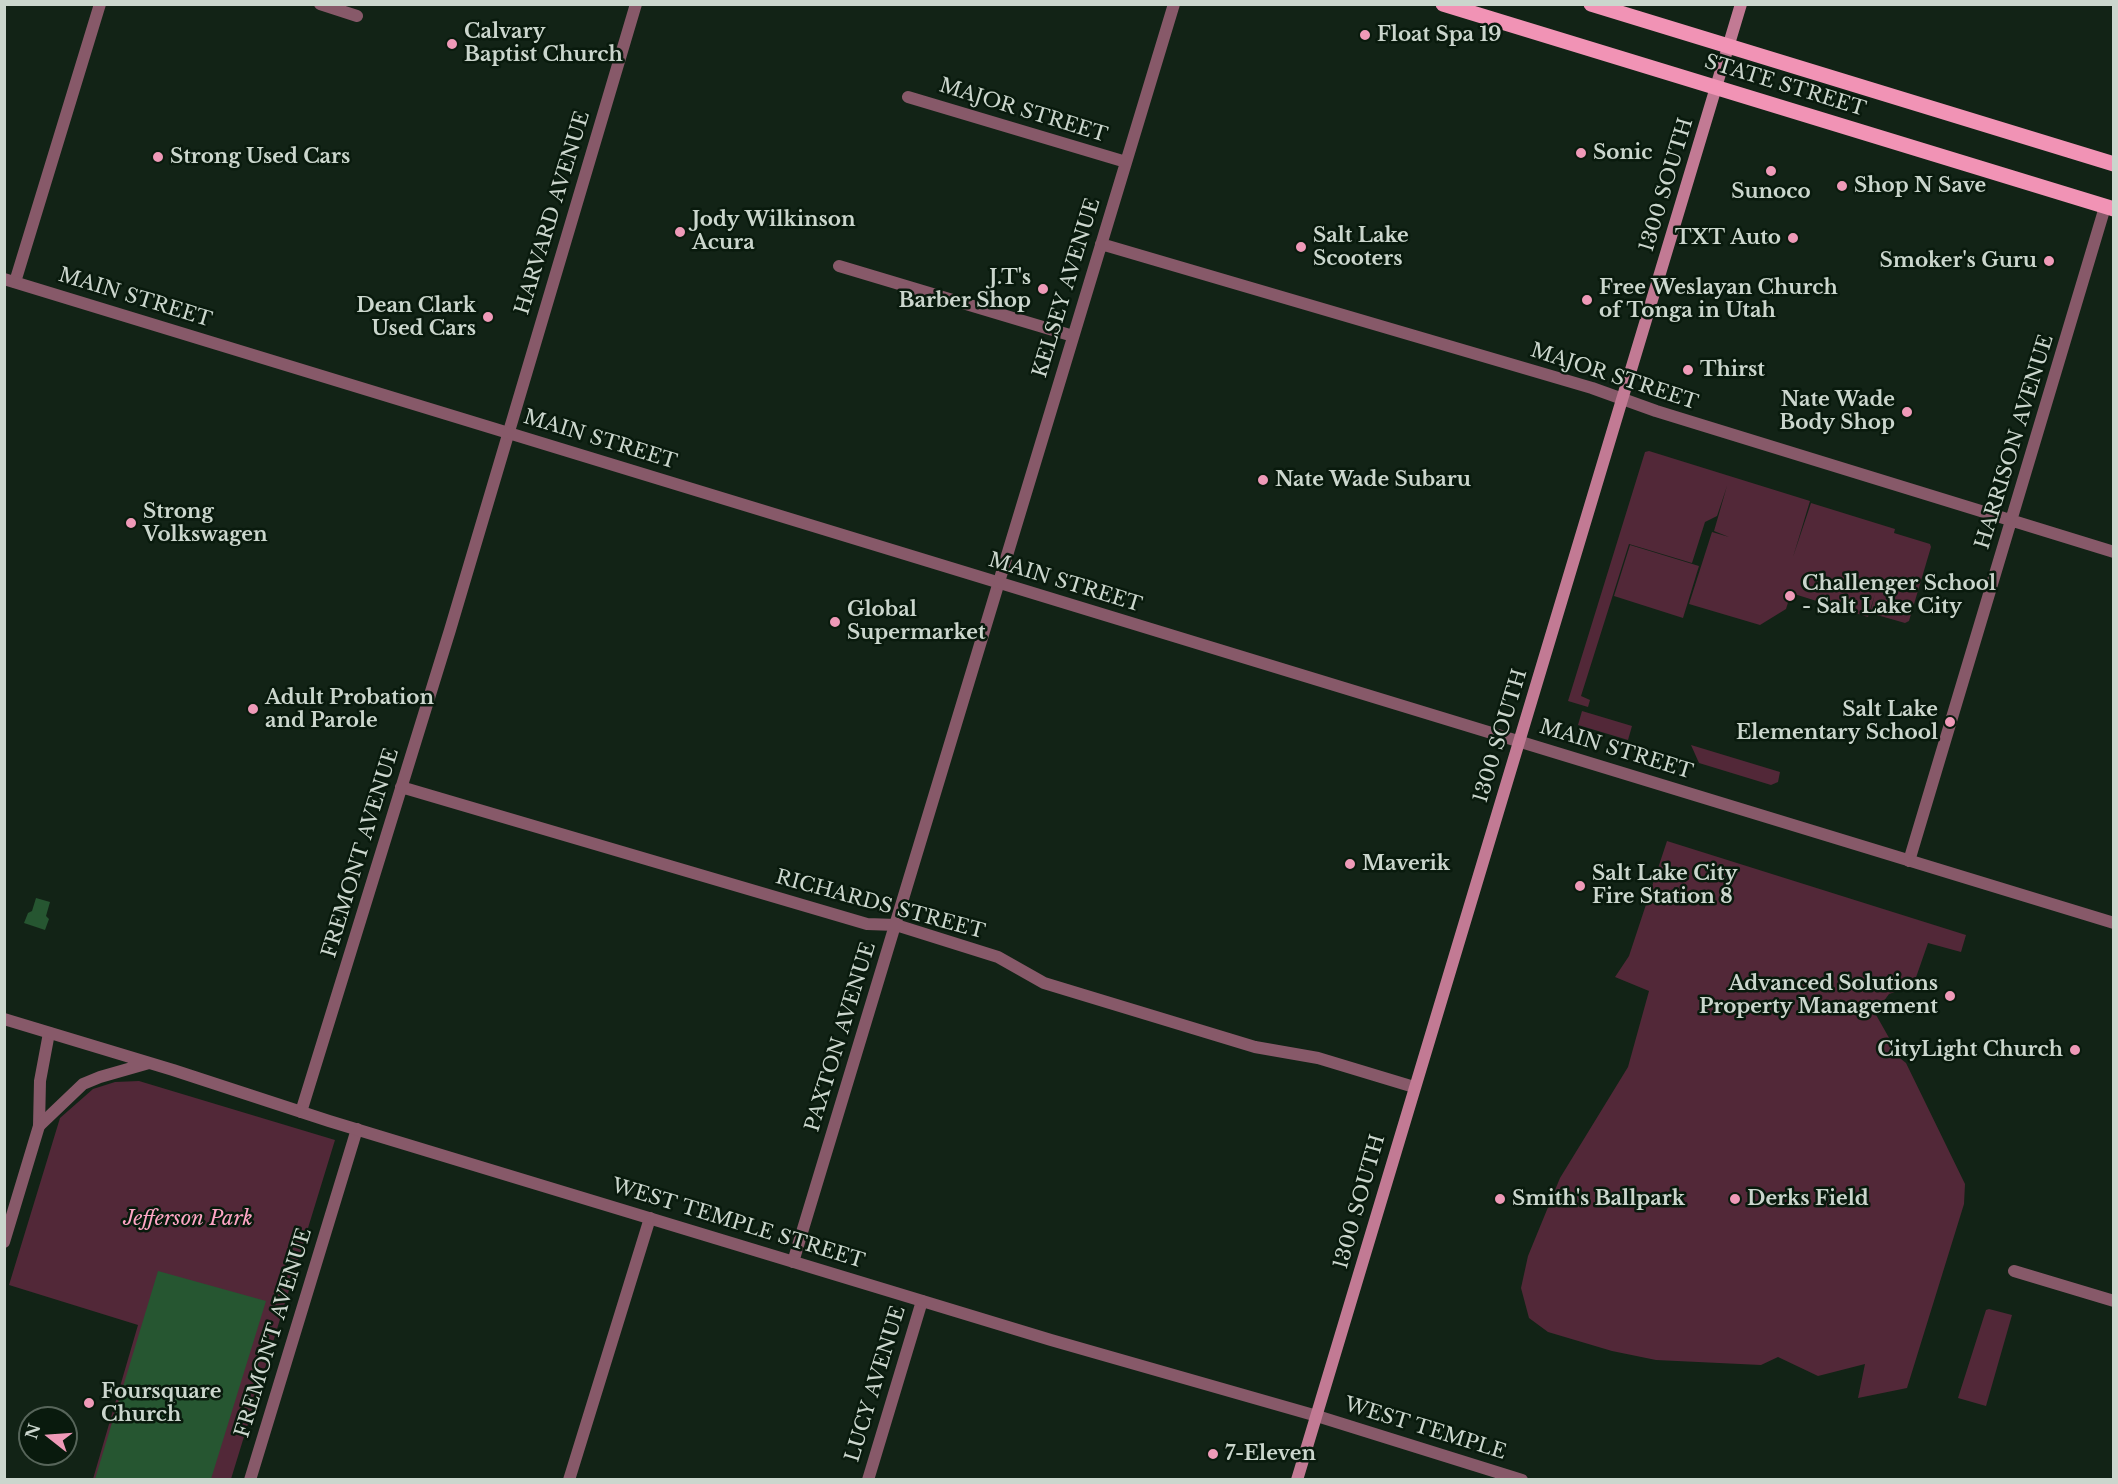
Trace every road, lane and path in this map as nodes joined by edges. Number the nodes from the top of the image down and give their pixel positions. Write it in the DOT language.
graph roads {
  1 [pos="100,4"];
  2 [pos="320,4"];
  3 [pos="636,4"];
  4 [pos="1174,4"];
  5 [pos="1443,4"];
  6 [pos="1591,4"];
  7 [pos="1741,4"];
  8 [pos="357,16"];
  9 [pos="1729,46"];
  10 [pos="1716,87"];
  11 [pos="908,97"];
  12 [pos="1126,162"];
  13 [pos="2114,164"];
  14 [pos="2109,208"];
  15 [pos="1101,244"];
  16 [pos="839,266"];
  17 [pos="10,280"];
  18 [pos="1073,336"];
  19 [pos="1622,400"];
  20 [pos="507,432"];
  21 [pos="2011,520"];
  22 [pos="2114,552"];
  23 [pos="998,583"];
  24 [pos="1520,741"];
  25 [pos="401,787"];
  26 [pos="1909,861"];
  27 [pos="2114,923"];
  28 [pos="896,925"];
  29 [pos="4,1019"];
  30 [pos="49,1033"];
  31 [pos="149,1063"];
  32 [pos="1414,1087"];
  33 [pos="301,1112"];
  34 [pos="39,1126"];
  35 [pos="357,1130"];
  36 [pos="650,1218"];
  37 [pos="4,1242"];
  38 [pos="793,1262"];
  39 [pos="2014,1271"];
  40 [pos="922,1300"];
  41 [pos="2114,1301"];
  42 [pos="1317,1416"];
  43 [pos="250,1479"];
  44 [pos="569,1479"];
  45 [pos="868,1479"];
  46 [pos="1297,1479"];
  47 [pos="1521,1479"];
  1 -- 17 [label="street"];
  2 -- 8 [label="street"];
  3 -- 20 [label="street, HARVARD AVENUE"];
  4 -- 12 [label="street, KELSEY AVENUE"];
  5 -- 10 [label="main road, STATE STREET"];
  6 -- 9 [label="main road, STATE STREET"];
  7 -- 9 [label="main road, 1300 SOUTH"];
  9 -- 10 [label="main road, 1300 SOUTH"];
  9 -- 13 [label="main road, STATE STREET"];
  10 -- 14 [label="main road, STATE STREET"];
  10 -- 19 [label="main road, 1300 SOUTH"];
  11 -- 12 [label="street, MAJOR STREET"];
  12 -- 15 [label="street, KELSEY AVENUE"];
  14 -- 21 [label="street, HARRISON AVENUE"];
  15 -- 18 [label="street, KELSEY AVENUE"];
  15 -- 19 [label="street, MAJOR STREET"];
  16 -- 18 [label="street"];
  17 -- 20 [label="street, MAIN STREET"];
  18 -- 23 [label="street, KELSEY AVENUE"];
  19 -- 21 [label="street, MAJOR STREET"];
  19 -- 24 [label="main road, 1300 SOUTH"];
  20 -- 23 [label="street, MAIN STREET"];
  20 -- 25 [label="street, FREMONT AVENUE"];
  21 -- 22 [label="street, MAJOR STREET"];
  21 -- 26 [label="street, HARRISON AVENUE"];
  23 -- 24 [label="street, MAIN STREET"];
  23 -- 28 [label="street, PAXTON AVENUE"];
  24 -- 26 [label="street, MAIN STREET"];
  24 -- 32 [label="main road, 1300 SOUTH"];
  25 -- 28 [label="street, RICHARDS STREET"];
  25 -- 33 [label="street, FREMONT AVENUE"];
  26 -- 27 [label="street, MAIN STREET"];
  28 -- 32 [label="street, RICHARDS STREET"];
  28 -- 38 [label="street, PAXTON AVENUE"];
  29 -- 30 [label="street"];
  30 -- 31 [label="street"];
  30 -- 34 [label="street"];
  31 -- 33 [label="street, WEST TEMPLE STREET"];
  31 -- 34 [label="street"];
  32 -- 42 [label="main road, 1300 SOUTH"];
  33 -- 35 [label="street, WEST TEMPLE STREET"];
  34 -- 37 [label="street"];
  35 -- 36 [label="street, WEST TEMPLE STREET"];
  35 -- 43 [label="street, FREMONT AVENUE"];
  36 -- 38 [label="street, WEST TEMPLE STREET"];
  36 -- 44 [label="street"];
  38 -- 40 [label="street, WEST TEMPLE STREET"];
  39 -- 41 [label="street"];
  40 -- 42 [label="street, WEST TEMPLE STREET"];
  40 -- 45 [label="street, LUCY AVENUE"];
  42 -- 46 [label="main road, 1300 SOUTH"];
  42 -- 47 [label="street, WEST TEMPLE"];
}
